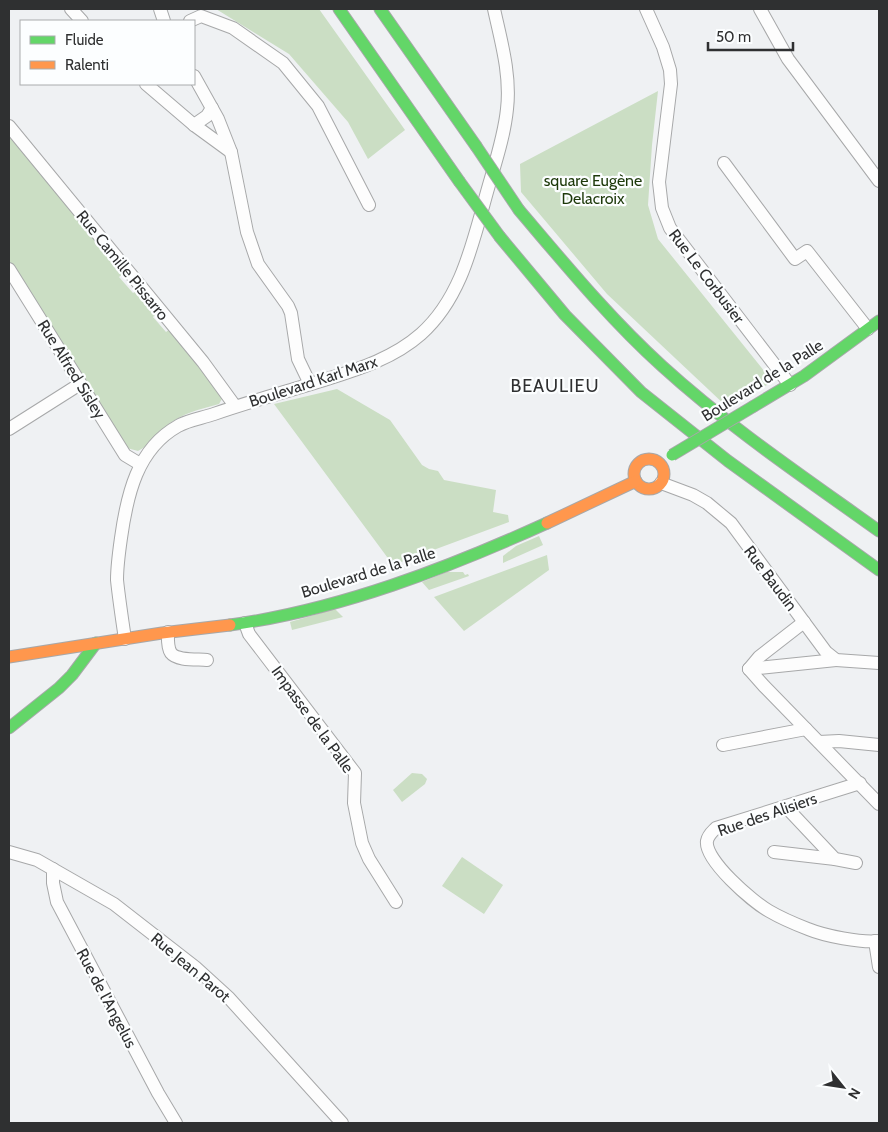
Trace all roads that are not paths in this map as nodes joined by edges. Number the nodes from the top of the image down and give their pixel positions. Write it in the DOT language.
graph roads {
  1 [pos="71,9"];
  2 [pos="339,9"];
  3 [pos="380,9"];
  4 [pos="494,9"];
  5 [pos="646,9"];
  6 [pos="760,9"];
  7 [pos="81,20"];
  8 [pos="192,20"];
  9 [pos="195,78"];
  10 [pos="147,85"];
  11 [pos="212,108"];
  12 [pos="194,125"];
  13 [pos="9,126"];
  14 [pos="231,152"];
  15 [pos="724,163"];
  16 [pos="879,181"];
  17 [pos="369,206"];
  18 [pos="9,269"];
  19 [pos="879,321"];
  20 [pos="868,329"];
  21 [pos="80,384"];
  22 [pos="310,384"];
  23 [pos="790,385"];
  24 [pos="236,406"];
  25 [pos="9,429"];
  26 [pos="659,463"];
  27 [pos="140,464"];
  28 [pos="636,481"];
  29 [pos="662,483"];
  30 [pos="879,531"];
  31 [pos="879,570"];
  32 [pos="804,622"];
  33 [pos="245,623"];
  34 [pos="168,632"];
  35 [pos="124,638"];
  36 [pos="96,643"];
  37 [pos="9,657"];
  38 [pos="207,660"];
  39 [pos="836,660"];
  40 [pos="879,663"];
  41 [pos="749,669"];
  42 [pos="9,728"];
  43 [pos="806,729"];
  44 [pos="819,742"];
  45 [pos="879,744"];
  46 [pos="723,745"];
  47 [pos="860,784"];
  48 [pos="879,804"];
  49 [pos="786,807"];
  50 [pos="9,852"];
  51 [pos="774,852"];
  52 [pos="835,859"];
  53 [pos="856,863"];
  54 [pos="53,868"];
  55 [pos="396,902"];
  56 [pos="877,941"];
  57 [pos="879,967"];
  58 [pos="176,1123"];
  59 [pos="342,1123"];
  1 -- 7 [label="street"];
  2 -- 31 [label="main road, bridge"];
  3 -- 30 [label="main road, bridge"];
  4 -- 22 [label="street, Boulevard Karl Marx"];
  5 -- 23 [label="street, Rue Le Corbusier"];
  6 -- 16 [label="street"];
  8 -- 17 [label="street"];
  9 -- 11 [label="street"];
  10 -- 12 [label="street"];
  11 -- 12 [label="street"];
  11 -- 14 [label="street"];
  12 -- 14 [label="street"];
  13 -- 24 [label="street, Rue Camille Pissarro"];
  14 -- 22 [label="street"];
  15 -- 20 [label="street"];
  18 -- 21 [label="street, Rue Alfred Sisley"];
  19 -- 20 [label="main road, Boulevard de la Palle"];
  20 -- 23 [label="main road, Boulevard de la Palle"];
  21 -- 25 [label="street"];
  21 -- 27 [label="street, Rue Alfred Sisley"];
  22 -- 24 [label="street, Boulevard Karl Marx"];
  23 -- 26 [label="main road, Boulevard de la Palle, bridge"];
  24 -- 27 [label="street, Boulevard Karl Marx"];
  26 -- 28 [label="main road, Boulevard de la Palle"];
  26 -- 29 [label="main road"];
  27 -- 35 [label="street, Boulevard Karl Marx"];
  28 -- 29 [label="main road"];
  28 -- 33 [label="main road, Boulevard de la Palle"];
  29 -- 32 [label="street, Rue Baudin"];
  32 -- 39 [label="street, Rue Baudin"];
  32 -- 41 [label="street"];
  33 -- 34 [label="main road, Boulevard de la Palle"];
  33 -- 55 [label="street, Impasse de la Palle"];
  34 -- 35 [label="main road, Boulevard de la Palle"];
  34 -- 38 [label="street"];
  35 -- 36 [label="main road, Boulevard de la Palle"];
  36 -- 37 [label="main road, Boulevard de la Palle"];
  36 -- 42 [label="main road"];
  39 -- 40 [label="street"];
  39 -- 41 [label="street"];
  41 -- 43 [label="street"];
  43 -- 44 [label="street"];
  43 -- 46 [label="street"];
  44 -- 45 [label="street"];
  44 -- 47 [label="street"];
  47 -- 48 [label="street"];
  47 -- 49 [label="street, Rue des Alisiers"];
  49 -- 52 [label="street"];
  49 -- 56 [label="street, Rue des Alisiers"];
  50 -- 54 [label="street, Rue Jean Parot"];
  51 -- 52 [label="street"];
  52 -- 53 [label="street"];
  54 -- 58 [label="street, Rue de l'Angelus"];
  54 -- 59 [label="street, Rue Jean Parot"];
  56 -- 57 [label="street"];
}
